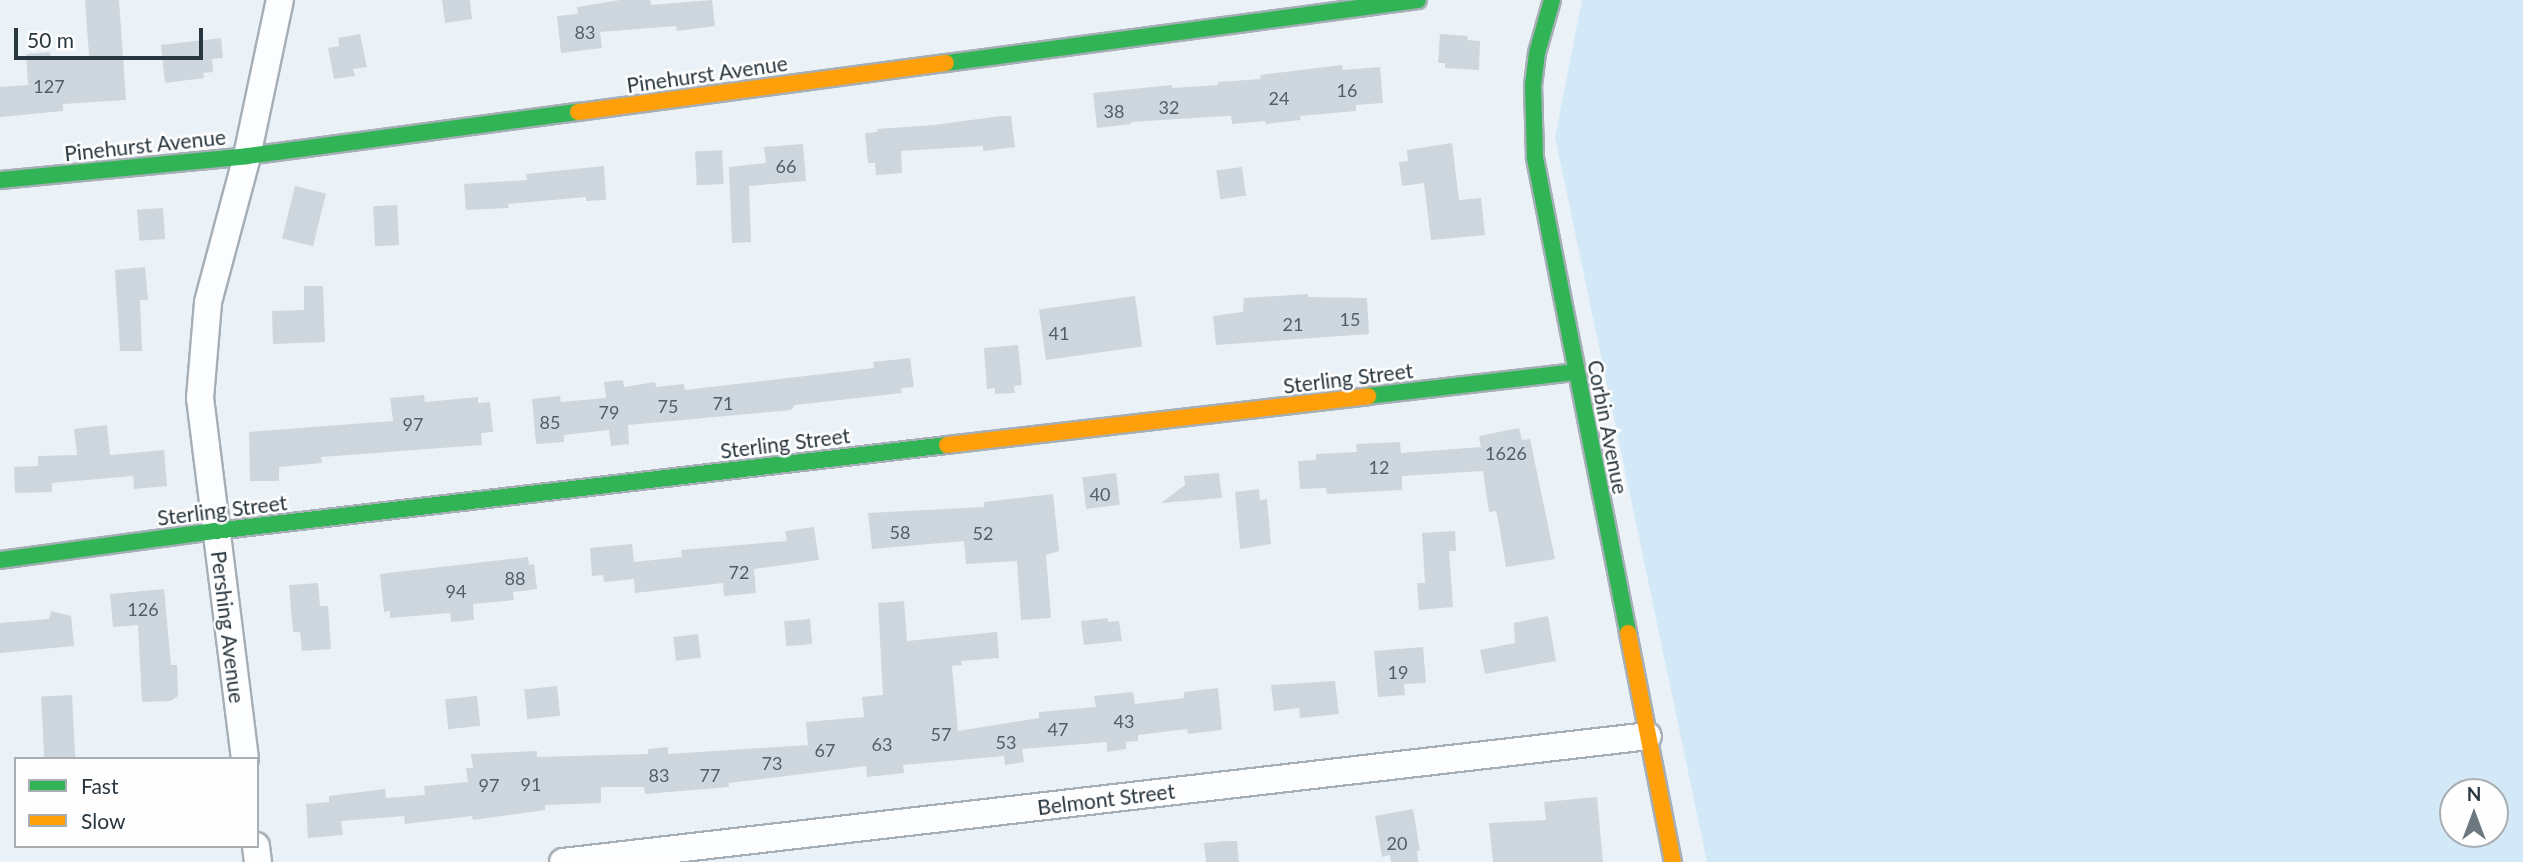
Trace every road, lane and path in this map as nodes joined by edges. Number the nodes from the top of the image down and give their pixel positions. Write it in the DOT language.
graph roads {
  1 [pos="281,0"];
  2 [pos="1418,0"];
  3 [pos="1552,0"];
  4 [pos="247,156"];
  5 [pos="0,180"];
  6 [pos="1575,372"];
  7 [pos="215,531"];
  8 [pos="0,560"];
  9 [pos="1648,736"];
  10 [pos="245,757"];
  11 [pos="564,862"];
  12 [pos="1673,862"];
  1 -- 4 [label="street, Pershing Avenue"];
  2 -- 4 [label="street, Pinehurst Avenue"];
  3 -- 6 [label="street, Corbin Avenue"];
  4 -- 5 [label="street, Pinehurst Avenue"];
  4 -- 7 [label="street, Pershing Avenue"];
  6 -- 7 [label="street, Sterling Street"];
  6 -- 9 [label="street, Corbin Avenue"];
  7 -- 8 [label="street, Sterling Street"];
  7 -- 10 [label="street, Pershing Avenue"];
  9 -- 11 [label="street, Belmont Street"];
  9 -- 12 [label="street, Corbin Avenue"];
}
